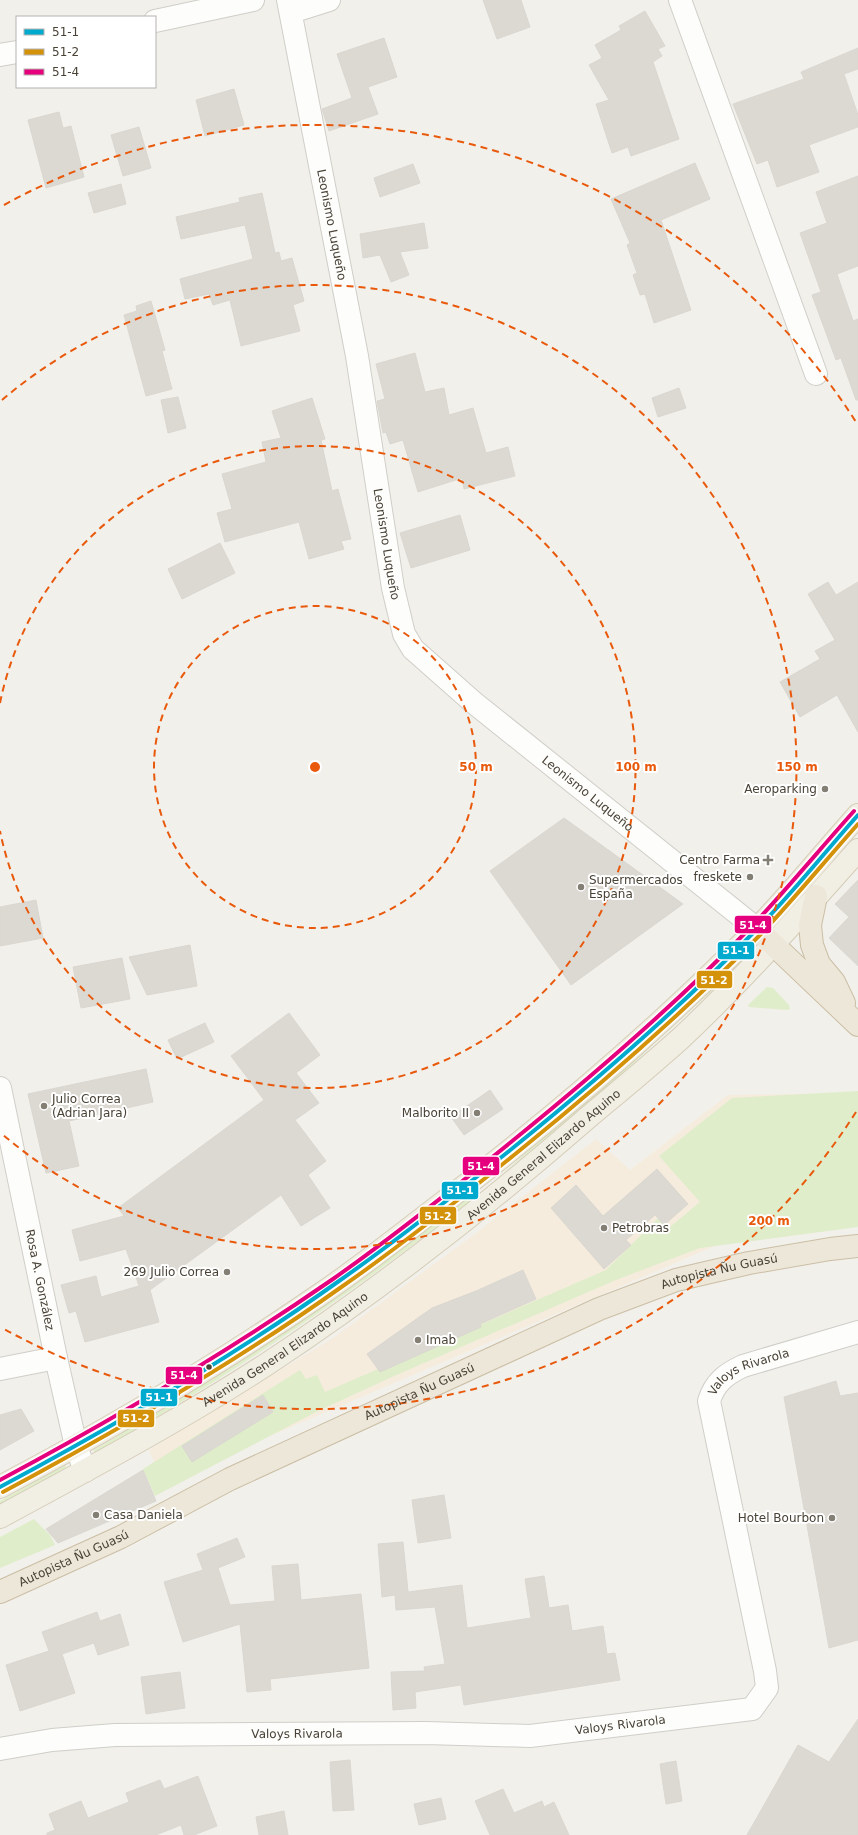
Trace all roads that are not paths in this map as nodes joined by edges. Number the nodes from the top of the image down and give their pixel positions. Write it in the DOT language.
graph roads {
  1 [pos="253,0"];
  2 [pos="329,0"];
  3 [pos="680,0"];
  4 [pos="289,6"];
  5 [pos="156,21"];
  6 [pos="16,52"];
  7 [pos="0,56"];
  8 [pos="816,374"];
  9 [pos="858,815"];
  10 [pos="858,850"];
  11 [pos="816,896"];
  12 [pos="757,929"];
  13 [pos="773,945"];
  14 [pos="855,1022"];
  15 [pos="0,1088"];
  16 [pos="3,1125"];
  17 [pos="473,1180"];
  18 [pos="490,1201"];
  19 [pos="858,1246"];
  20 [pos="858,1332"];
  21 [pos="56,1358"];
  22 [pos="0,1370"];
  23 [pos="76,1446"];
  24 [pos="85,1471"];
  25 [pos="0,1487"];
  26 [pos="0,1517"];
  27 [pos="0,1592"];
  28 [pos="0,1749"];
  1 -- 5 [label="street"];
  2 -- 4 [label="street"];
  3 -- 8 [label="street"];
  4 -- 12 [label="street, Leonismo Luqueño"];
  6 -- 7 [label="street"];
  9 -- 12 [label="main road, Avenida General Elizardo Aquino"];
  10 -- 11 [label="main road, Avenida General Elizardo Aquino"];
  11 -- 13 [label="main road, Avenida General Elizardo Aquino"];
  11 -- 14 [label="highway"];
  12 -- 13 [label="highway"];
  12 -- 17 [label="main road, Avenida General Elizardo Aquino"];
  13 -- 14 [label="highway"];
  13 -- 18 [label="main road, Avenida General Elizardo Aquino"];
  15 -- 16 [label="street, Rosa A. González"];
  16 -- 21 [label="street, Rosa A. González"];
  17 -- 18 [label="main road"];
  17 -- 23 [label="main road, Avenida General Elizardo Aquino"];
  18 -- 24 [label="main road, Avenida General Elizardo Aquino"];
  19 -- 27 [label="highway, Autopista Ñu Guasú"];
  20 -- 28 [label="street, Valoys Rivarola"];
  21 -- 22 [label="street"];
  21 -- 23 [label="street, Rosa A. González"];
  23 -- 24 [label="street, Rosa A. González"];
  23 -- 25 [label="main road, Avenida General Elizardo Aquino"];
  24 -- 26 [label="main road, Avenida General Elizardo Aquino"];
}
